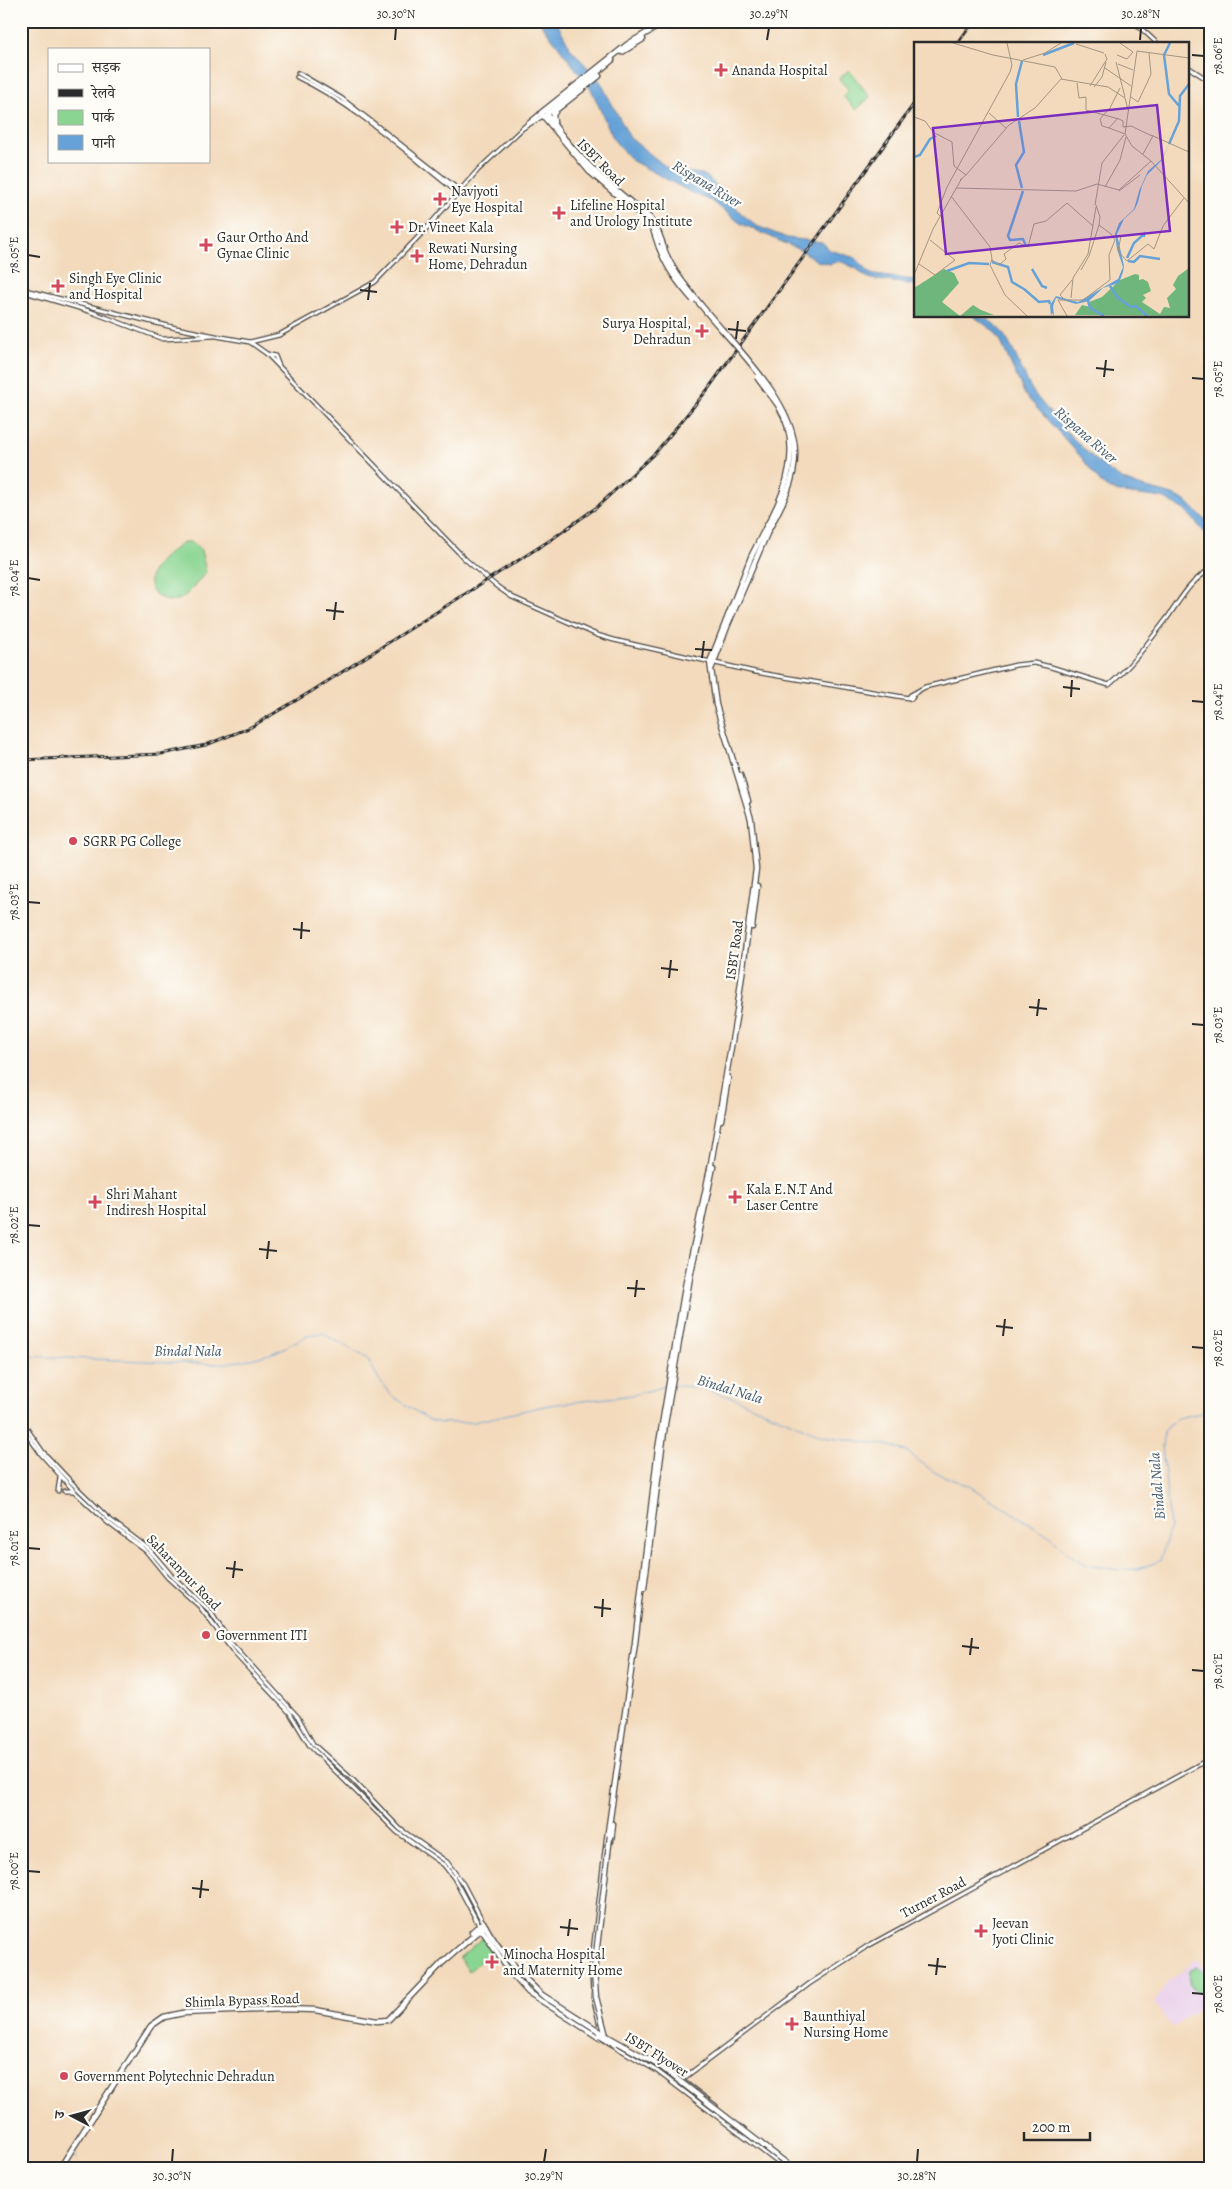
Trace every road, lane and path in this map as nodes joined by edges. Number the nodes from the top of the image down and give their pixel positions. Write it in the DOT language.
graph roads {
  1 [pos="667,21"];
  2 [pos="673,21"];
  3 [pos="1133,21"];
  4 [pos="1156,42"];
  5 [pos="1190,68"];
  6 [pos="597,73"];
  7 [pos="298,75"];
  8 [pos="1211,82"];
  9 [pos="544,113"];
  10 [pos="554,124"];
  11 [pos="458,191"];
  12 [pos="660,242"];
  13 [pos="21,289"];
  14 [pos="216,336"];
  15 [pos="250,342"];
  16 [pos="765,532"];
  17 [pos="1211,569"];
  18 [pos="711,663"];
  19 [pos="21,1420"];
  20 [pos="21,1426"];
  21 [pos="60,1476"];
  22 [pos="58,1491"];
  23 [pos="64,1491"];
  24 [pos="75,1491"];
  25 [pos="108,1520"];
  26 [pos="1211,1758"];
  27 [pos="616,1785"];
  28 [pos="612,1830"];
  29 [pos="476,1919"];
  30 [pos="482,1925"];
  31 [pos="473,1933"];
  32 [pos="486,1935"];
  33 [pos="508,1965"];
  34 [pos="514,1970"];
  35 [pos="603,2035"];
  36 [pos="681,2079"];
  37 [pos="676,2084"];
  38 [pos="788,2166"];
  39 [pos="60,2168"];
  1 -- 6 [label="highway"];
  2 -- 6 [label="highway"];
  3 -- 4 [label="main road"];
  5 -- 8 [label="main road"];
  6 -- 9 [label="highway"];
  6 -- 10 [label="highway"];
  7 -- 11 [label="main road"];
  9 -- 10 [label="highway"];
  9 -- 11 [label="main road"];
  9 -- 12 [label="highway, ISBT Road"];
  10 -- 12 [label="highway"];
  11 -- 15 [label="main road"];
  12 -- 16 [label="highway, bridge"];
  13 -- 14 [label="main road"];
  13 -- 14 [label="main road"];
  14 -- 15 [label="main road"];
  15 -- 18 [label="main road"];
  16 -- 18 [label="highway"];
  16 -- 18 [label="highway"];
  17 -- 18 [label="main road"];
  18 -- 27 [label="highway, ISBT Road"];
  19 -- 25 [label="main road, Saharanpur Road"];
  20 -- 21 [label="main road, Saharanpur Road"];
  21 -- 22 [label="main road"];
  21 -- 24 [label="main road, Saharanpur Road"];
  23 -- 24 [label="main road"];
  24 -- 25 [label="main road, Saharanpur Road"];
  25 -- 29 [label="main road, Saharanpur Road"];
  25 -- 30 [label="main road, Saharanpur Road"];
  26 -- 36 [label="main road, Turner Road"];
  27 -- 28 [label="highway"];
  27 -- 35 [label="highway"];
  28 -- 35 [label="highway"];
  28 -- 35 [label="highway, bridge"];
  29 -- 30 [label="main road, Saharanpur Road"];
  29 -- 31 [label="highway"];
  30 -- 31 [label="highway, Shimla Bypass Road"];
  30 -- 32 [label="highway"];
  30 -- 33 [label="highway"];
  31 -- 32 [label="highway"];
  31 -- 39 [label="highway, Shimla Bypass Road"];
  32 -- 33 [label="highway"];
  33 -- 34 [label="highway, ISBT Flyover"];
  33 -- 35 [label="highway"];
  33 -- 35 [label="highway"];
  34 -- 35 [label="highway, ISBT Flyover, bridge"];
  34 -- 38 [label="highway, ISBT Flyover, bridge"];
  35 -- 36 [label="main road"];
  35 -- 37 [label="main road"];
  35 -- 38 [label="highway, ISBT Flyover, bridge"];
  36 -- 37 [label="main road, Turner Road"];
  36 -- 38 [label="main road"];
  37 -- 38 [label="main road"];
}
